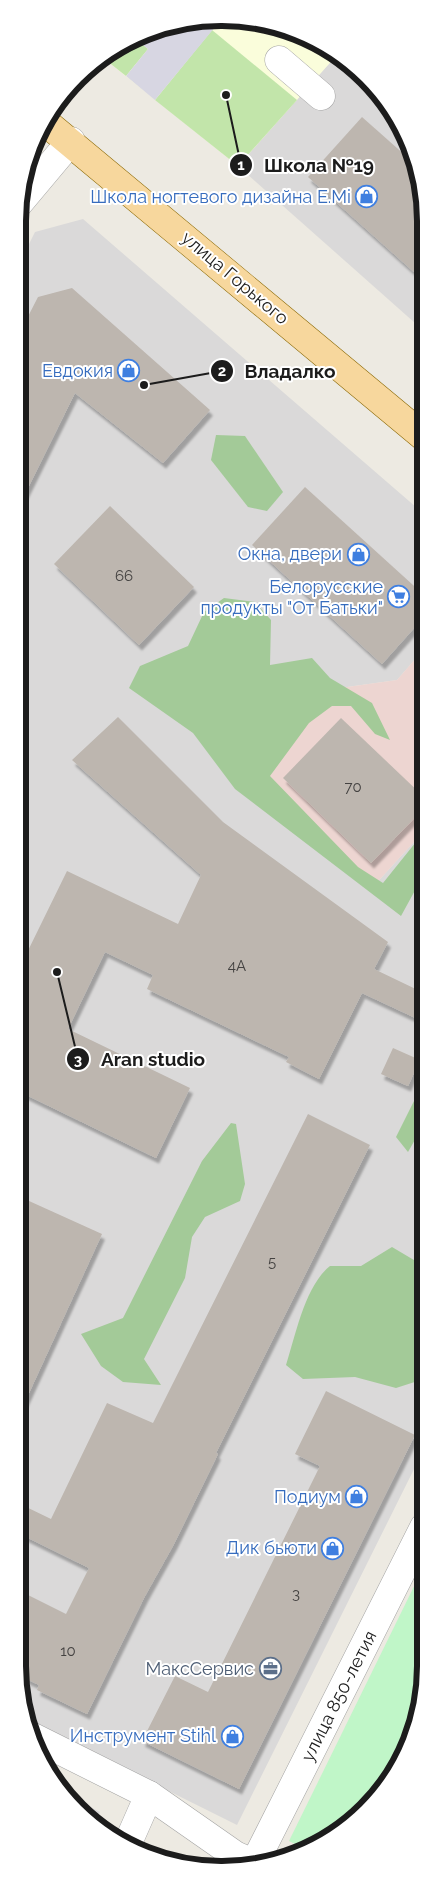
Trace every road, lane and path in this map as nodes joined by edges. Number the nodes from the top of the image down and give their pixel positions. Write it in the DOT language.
graph roads {
  1 [pos="279,60"];
  2 [pos="321,96"];
  3 [pos="51,126"];
  4 [pos="71,141"];
  5 [pos="29,191"];
  6 [pos="417,431"];
  7 [pos="417,1541"];
  8 [pos="42,1741"];
  9 [pos="150,1795"];
  10 [pos="130,1838"];
  11 [pos="258,1857"];
  12 [pos="244,1859"];
  1 -- 2 [label="street"];
  3 -- 4 [label="main road, улица Горького"];
  4 -- 5 [label="street"];
  4 -- 6 [label="main road, улица Горького"];
  7 -- 11 [label="street, улица 850-летия"];
  8 -- 9 [label="street"];
  9 -- 10 [label="street"];
  9 -- 12 [label="street"];
}
